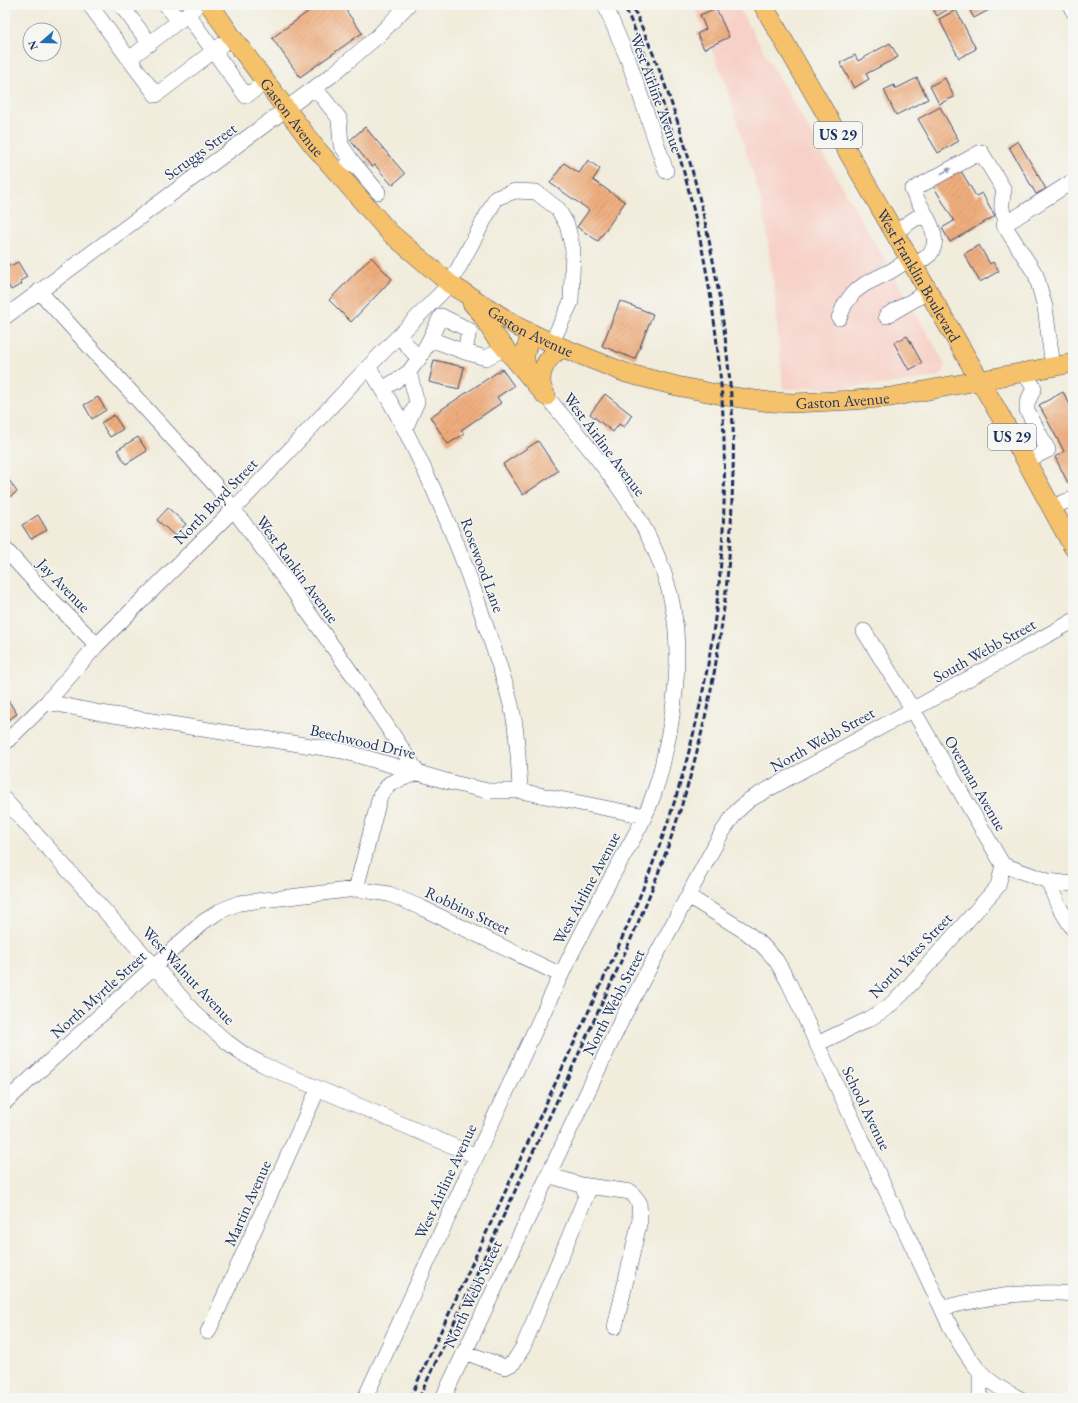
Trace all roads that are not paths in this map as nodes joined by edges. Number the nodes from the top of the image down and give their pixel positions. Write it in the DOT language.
graph roads {
  1 [pos="90,5"];
  2 [pos="121,5"];
  3 [pos="166,5"];
  4 [pos="210,5"];
  5 [pos="408,5"];
  6 [pos="605,5"];
  7 [pos="763,5"];
  8 [pos="1070,5"];
  9 [pos="1073,11"];
  10 [pos="188,13"];
  11 [pos="232,37"];
  12 [pos="150,44"];
  13 [pos="213,52"];
  14 [pos="129,59"];
  15 [pos="266,82"];
  16 [pos="315,88"];
  17 [pos="286,110"];
  18 [pos="352,161"];
  19 [pos="666,171"];
  20 [pos="337,174"];
  21 [pos="1073,181"];
  22 [pos="378,192"];
  23 [pos="927,217"];
  24 [pos="1008,223"];
  25 [pos="894,232"];
  26 [pos="912,262"];
  27 [pos="457,288"];
  28 [pos="39,291"];
  29 [pos="928,291"];
  30 [pos="427,307"];
  31 [pos="480,312"];
  32 [pos="441,316"];
  33 [pos="886,316"];
  34 [pos="5,317"];
  35 [pos="839,318"];
  36 [pos="469,330"];
  37 [pos="531,333"];
  38 [pos="399,336"];
  39 [pos="430,339"];
  40 [pos="557,346"];
  41 [pos="505,348"];
  42 [pos="465,352"];
  43 [pos="419,359"];
  44 [pos="1073,363"];
  45 [pos="368,367"];
  46 [pos="1052,367"];
  47 [pos="410,372"];
  48 [pos="1024,372"];
  49 [pos="529,376"];
  50 [pos="979,381"];
  51 [pos="383,389"];
  52 [pos="546,396"];
  53 [pos="405,429"];
  54 [pos="1026,461"];
  55 [pos="1073,499"];
  56 [pos="1051,507"];
  57 [pos="233,510"];
  58 [pos="1073,547"];
  59 [pos="5,549"];
  60 [pos="1073,621"];
  61 [pos="864,631"];
  62 [pos="97,646"];
  63 [pos="47,702"];
  64 [pos="913,710"];
  65 [pos="5,743"];
  66 [pos="418,773"];
  67 [pos="520,791"];
  68 [pos="5,800"];
  69 [pos="645,816"];
  70 [pos="1002,865"];
  71 [pos="1048,880"];
  72 [pos="1073,884"];
  73 [pos="356,889"];
  74 [pos="688,896"];
  75 [pos="1073,929"];
  76 [pos="155,967"];
  77 [pos="562,975"];
  78 [pos="816,1044"];
  79 [pos="318,1089"];
  80 [pos="5,1102"];
  81 [pos="476,1156"];
  82 [pos="548,1175"];
  83 [pos="580,1185"];
  84 [pos="1073,1294"];
  85 [pos="943,1308"];
  86 [pos="615,1327"];
  87 [pos="208,1332"];
  88 [pos="464,1352"];
  89 [pos="978,1371"];
  90 [pos="365,1398"];
  91 [pos="443,1398"];
  92 [pos="980,1398"];
  93 [pos="1019,1398"];
  1 -- 14 [label="street"];
  2 -- 12 [label="street"];
  3 -- 10 [label="street"];
  4 -- 11 [label="main road, Gaston Avenue"];
  5 -- 16 [label="street, Scruggs Street"];
  6 -- 19 [label="street, West Airline Avenue"];
  7 -- 25 [label="main road, West Franklin Boulevard / US 29"];
  8 -- 9 [label="street"];
  10 -- 12 [label="street"];
  10 -- 13 [label="street"];
  11 -- 13 [label="street"];
  11 -- 15 [label="main road, Gaston Avenue"];
  12 -- 14 [label="street"];
  13 -- 14 [label="street"];
  13 -- 15 [label="street"];
  15 -- 17 [label="main road, Gaston Avenue"];
  16 -- 17 [label="street, Scruggs Street"];
  16 -- 18 [label="street"];
  17 -- 20 [label="main road, Gaston Avenue"];
  17 -- 28 [label="street, Scruggs Street"];
  18 -- 20 [label="street"];
  18 -- 22 [label="street"];
  20 -- 27 [label="main road, Gaston Avenue"];
  21 -- 24 [label="street"];
  23 -- 24 [label="street, one-way"];
  23 -- 25 [label="street"];
  23 -- 26 [label="street"];
  24 -- 46 [label="street"];
  25 -- 26 [label="main road, West Franklin Boulevard / US 29"];
  26 -- 29 [label="main road, West Franklin Boulevard / US 29"];
  26 -- 35 [label="street"];
  27 -- 30 [label="street, North Boyd Street"];
  27 -- 31 [label="main road"];
  27 -- 37 [label="main road, Gaston Avenue"];
  27 -- 40 [label="street, North Boyd Street"];
  28 -- 34 [label="street, Scruggs Street"];
  28 -- 57 [label="street, West Rankin Avenue"];
  29 -- 33 [label="street"];
  29 -- 50 [label="main road, West Franklin Boulevard / US 29"];
  30 -- 32 [label="street"];
  30 -- 38 [label="street, North Boyd Street"];
  31 -- 36 [label="street"];
  31 -- 41 [label="main road"];
  32 -- 36 [label="street"];
  32 -- 39 [label="street"];
  36 -- 42 [label="street"];
  37 -- 40 [label="main road, Gaston Avenue"];
  37 -- 49 [label="main road"];
  38 -- 43 [label="street"];
  38 -- 45 [label="street, North Boyd Street"];
  39 -- 42 [label="street"];
  39 -- 43 [label="street"];
  40 -- 50 [label="main road, Gaston Avenue"];
  40 -- 52 [label="main road"];
  41 -- 42 [label="street"];
  41 -- 49 [label="main road"];
  43 -- 47 [label="street"];
  44 -- 46 [label="main road, Gaston Avenue"];
  45 -- 51 [label="street, Rosewood Lane"];
  45 -- 57 [label="street, North Boyd Street"];
  46 -- 48 [label="main road, Gaston Avenue"];
  47 -- 51 [label="street"];
  47 -- 53 [label="street"];
  48 -- 50 [label="main road, Gaston Avenue"];
  48 -- 54 [label="street"];
  49 -- 52 [label="main road"];
  50 -- 54 [label="main road, West Franklin Boulevard / US 29"];
  51 -- 53 [label="street, Rosewood Lane"];
  52 -- 69 [label="street, West Airline Avenue"];
  53 -- 67 [label="street, Rosewood Lane"];
  54 -- 56 [label="main road, West Franklin Boulevard / US 29"];
  55 -- 56 [label="street"];
  56 -- 58 [label="main road, West Franklin Boulevard / US 29"];
  57 -- 62 [label="street, North Boyd Street"];
  57 -- 66 [label="street, West Rankin Avenue"];
  59 -- 62 [label="street, Jay Avenue"];
  60 -- 64 [label="street, South Webb Street"];
  61 -- 64 [label="street, Overman Avenue"];
  62 -- 63 [label="street, North Boyd Street"];
  63 -- 65 [label="street, North Boyd Street"];
  63 -- 66 [label="street, Beechwood Drive"];
  64 -- 70 [label="street, Overman Avenue"];
  64 -- 74 [label="street, North Webb Street"];
  66 -- 67 [label="street, Beechwood Drive"];
  66 -- 73 [label="street"];
  67 -- 69 [label="street, Beechwood Drive"];
  68 -- 76 [label="street, West Walnut Avenue"];
  69 -- 77 [label="street, West Airline Avenue"];
  70 -- 71 [label="street"];
  70 -- 78 [label="street, North Yates Street"];
  71 -- 72 [label="street"];
  71 -- 75 [label="street"];
  73 -- 76 [label="street, North Myrtle Street"];
  73 -- 77 [label="street, Robbins Street"];
  74 -- 78 [label="street, School Avenue"];
  74 -- 82 [label="street, North Webb Street"];
  76 -- 79 [label="street, West Walnut Avenue"];
  76 -- 80 [label="street, North Myrtle Street"];
  77 -- 81 [label="street, West Airline Avenue"];
  78 -- 85 [label="street, School Avenue"];
  79 -- 81 [label="street, West Walnut Avenue"];
  79 -- 87 [label="street, Martin Avenue"];
  81 -- 90 [label="street, West Airline Avenue"];
  82 -- 83 [label="street"];
  82 -- 88 [label="street, North Webb Street"];
  83 -- 86 [label="street"];
  83 -- 88 [label="street"];
  84 -- 85 [label="street"];
  85 -- 89 [label="street, School Avenue"];
  88 -- 91 [label="street, North Webb Street"];
  89 -- 92 [label="street"];
  89 -- 93 [label="street"];
}
